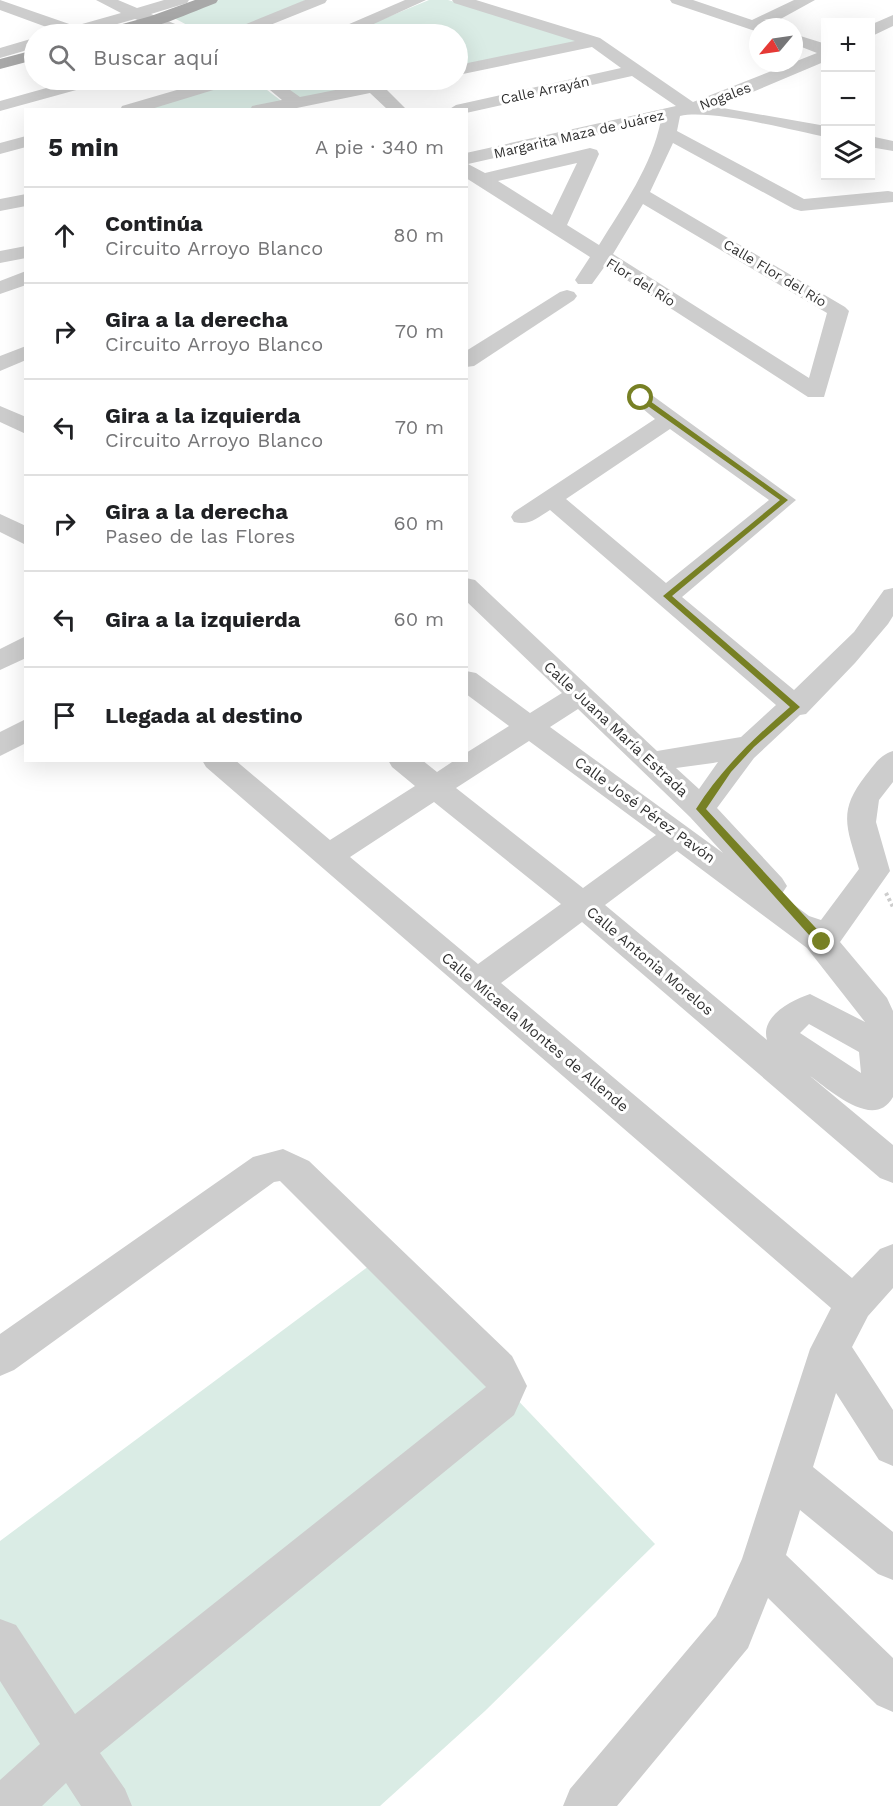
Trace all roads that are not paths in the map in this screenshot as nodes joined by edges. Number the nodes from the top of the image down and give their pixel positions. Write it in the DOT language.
graph roads {
  1 [pos="104,0"];
  2 [pos="125,0"];
  3 [pos="181,0"];
  4 [pos="210,0"];
  5 [pos="319,0"];
  6 [pos="418,0"];
  7 [pos="460,0"];
  8 [pos="678,0"];
  9 [pos="807,0"];
  10 [pos="700,3"];
  11 [pos="0,5"];
  12 [pos="155,15"];
  13 [pos="771,18"];
  14 [pos="893,20"];
  15 [pos="749,23"];
  16 [pos="48,24"];
  17 [pos="113,24"];
  18 [pos="132,24"];
  19 [pos="170,24"];
  20 [pos="260,24"];
  21 [pos="362,24"];
  22 [pos="875,29"];
  23 [pos="594,41"];
  24 [pos="803,42"];
  25 [pos="24,46"];
  26 [pos="821,49"];
  27 [pos="3,53"];
  28 [pos="24,54"];
  29 [pos="821,57"];
  30 [pos="468,67"];
  31 [pos="634,70"];
  32 [pos="57,90"];
  33 [pos="194,90"];
  34 [pos="280,90"];
  35 [pos="358,90"];
  36 [pos="377,90"];
  37 [pos="296,102"];
  38 [pos="0,106"];
  39 [pos="135,108"];
  40 [pos="268,108"];
  41 [pos="397,108"];
  42 [pos="465,108"];
  43 [pos="691,109"];
  44 [pos="671,113"];
  45 [pos="821,131"];
  46 [pos="668,134"];
  47 [pos="24,142"];
  48 [pos="875,142"];
  49 [pos="893,146"];
  50 [pos="0,149"];
  51 [pos="24,157"];
  52 [pos="468,159"];
  53 [pos="0,162"];
  54 [pos="474,174"];
  55 [pos="639,193"];
  56 [pos="888,196"];
  57 [pos="24,200"];
  58 [pos="0,205"];
  59 [pos="556,228"];
  60 [pos="24,252"];
  61 [pos="601,256"];
  62 [pos="0,258"];
  63 [pos="24,278"];
  64 [pos="585,280"];
  65 [pos="0,288"];
  66 [pos="567,296"];
  67 [pos="24,353"];
  68 [pos="468,360"];
  69 [pos="0,364"];
  70 [pos="816,392"];
  71 [pos="641,398"];
  72 [pos="0,414"];
  73 [pos="670,419"];
  74 [pos="24,426"];
  75 [pos="551,499"];
  76 [pos="523,517"];
  77 [pos="0,521"];
  78 [pos="24,536"];
  79 [pos="468,588"];
  80 [pos="667,596"];
  81 [pos="893,596"];
  82 [pos="889,622"];
  83 [pos="468,681"];
  84 [pos="579,695"];
  85 [pos="796,707"];
  86 [pos="530,726"];
  87 [pos="24,730"];
  88 [pos="751,745"];
  89 [pos="0,746"];
  90 [pos="893,761"];
  91 [pos="218,762"];
  92 [pos="404,762"];
  93 [pos="650,762"];
  94 [pos="435,787"];
  95 [pos="701,809"];
  96 [pos="678,835"];
  97 [pos="328,856"];
  98 [pos="583,905"];
  99 [pos="822,942"];
  100 [pos="477,983"];
  101 [pos="887,1048"];
  102 [pos="893,1167"];
  103 [pos="893,1261"];
  104 [pos="854,1303"];
  105 [pos="830,1349"];
  106 [pos="0,1357"];
  107 [pos="893,1446"];
  108 [pos="790,1476"];
  109 [pos="893,1559"];
  110 [pos="762,1562"];
  111 [pos="0,1641"];
  112 [pos="893,1689"];
  113 [pos="71,1747"];
  114 [pos="7,1806"];
  115 [pos="108,1806"];
  116 [pos="587,1806"];
  1 -- 12 [label="street"];
  2 -- 12 [label="street"];
  3 -- 12 [label="street"];
  4 -- 12 [label="main road"];
  5 -- 20 [label="street"];
  6 -- 21 [label="street"];
  7 -- 23 [label="street"];
  8 -- 10 [label="street"];
  9 -- 13 [label="street"];
  10 -- 15 [label="street"];
  11 -- 16 [label="street"];
  12 -- 17 [label="street"];
  12 -- 18 [label="main road"];
  12 -- 19 [label="street"];
  14 -- 22 [label="street"];
  23 -- 30 [label="street"];
  23 -- 31 [label="street"];
  24 -- 26 [label="street"];
  25 -- 27 [label="street"];
  27 -- 28 [label="main road"];
  29 -- 43 [label="street, Nogales"];
  31 -- 42 [label="street, Calle Arrayán"];
  31 -- 43 [label="street"];
  32 -- 38 [label="street"];
  33 -- 39 [label="street"];
  34 -- 37 [label="street"];
  35 -- 37 [label="street"];
  36 -- 41 [label="street"];
  37 -- 40 [label="street"];
  43 -- 44 [label="street, Margarita Maza de Juárez"];
  43 -- 45 [label="street"];
  44 -- 46 [label="street"];
  44 -- 52 [label="street, Margarita Maza de Juárez"];
  46 -- 55 [label="street"];
  46 -- 56 [label="street"];
  47 -- 50 [label="street"];
  48 -- 49 [label="street"];
  51 -- 53 [label="street"];
  54 -- 59 [label="street, Flor del Río"];
  54 -- 59 [label="street"];
  55 -- 61 [label="street"];
  55 -- 70 [label="street, Calle Flor del Río"];
  57 -- 58 [label="street"];
  59 -- 61 [label="street, Flor del Río"];
  60 -- 62 [label="street"];
  61 -- 64 [label="street"];
  61 -- 70 [label="street, Flor del Río"];
  63 -- 65 [label="street"];
  66 -- 68 [label="street"];
  67 -- 69 [label="street"];
  71 -- 73 [label="street"];
  72 -- 74 [label="street"];
  73 -- 75 [label="street"];
  73 -- 80 [label="street"];
  75 -- 76 [label="street"];
  75 -- 80 [label="street"];
  77 -- 78 [label="street"];
  79 -- 84 [label="street, Calle Juana María Estrada"];
  80 -- 85 [label="street"];
  81 -- 82 [label="street"];
  82 -- 85 [label="street"];
  83 -- 86 [label="street, Calle José Pérez Pavón"];
  84 -- 86 [label="street"];
  84 -- 93 [label="street, Calle Juana María Estrada"];
  85 -- 88 [label="street"];
  86 -- 94 [label="street"];
  86 -- 96 [label="street, Calle José Pérez Pavón"];
  87 -- 89 [label="street"];
  88 -- 93 [label="street"];
  88 -- 95 [label="street"];
  90 -- 99 [label="street"];
  91 -- 97 [label="street, Calle Micaela Montes de Allende"];
  92 -- 94 [label="street, Calle Antonia Morelos"];
  93 -- 95 [label="street, Calle Juana María Estrada"];
  94 -- 97 [label="street"];
  94 -- 98 [label="street, Calle Antonia Morelos"];
  95 -- 99 [label="street, Calle Juana María Estrada"];
  96 -- 98 [label="street"];
  96 -- 99 [label="street, Calle José Pérez Pavón"];
  97 -- 100 [label="street, Calle Micaela Montes de Allende"];
  98 -- 100 [label="street"];
  98 -- 102 [label="street, Calle Antonia Morelos"];
  99 -- 101 [label="street, Calle Juana María Estrada"];
  100 -- 104 [label="street, Calle Micaela Montes de Allende"];
  103 -- 104 [label="street"];
  104 -- 105 [label="street"];
  105 -- 107 [label="street"];
  105 -- 108 [label="street"];
  106 -- 113 [label="street"];
  108 -- 109 [label="street"];
  108 -- 110 [label="street"];
  110 -- 112 [label="street"];
  110 -- 116 [label="street"];
  111 -- 113 [label="street"];
  113 -- 114 [label="street"];
  113 -- 115 [label="street"];
}
